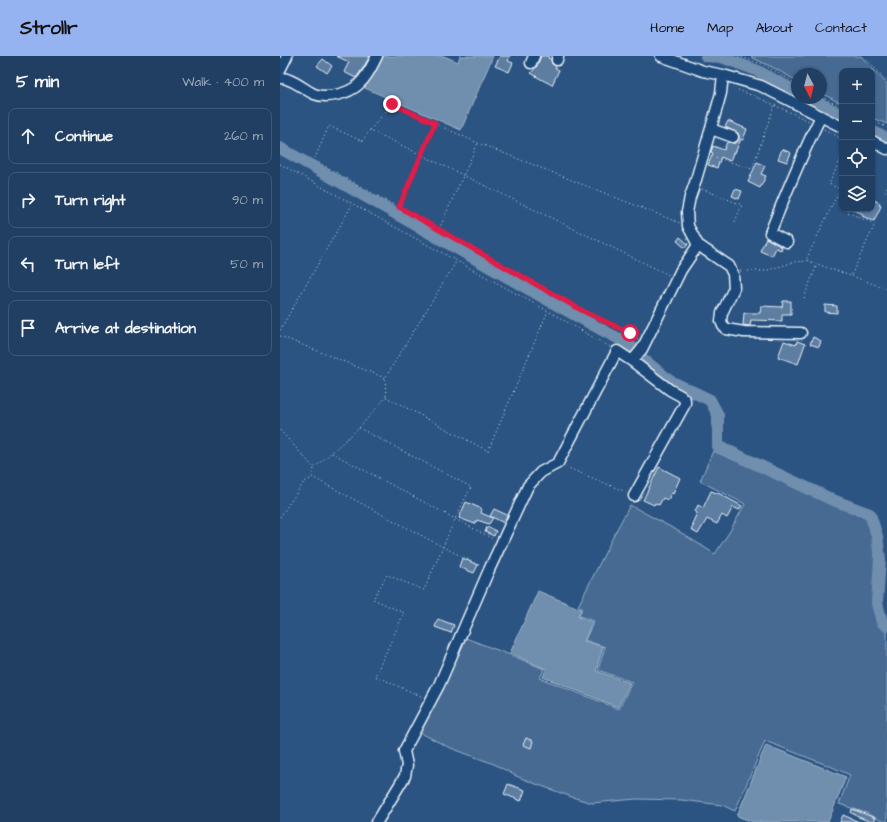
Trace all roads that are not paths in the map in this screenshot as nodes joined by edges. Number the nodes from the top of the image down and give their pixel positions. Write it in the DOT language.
graph roads {
  1 [pos="287,56"];
  2 [pos="377,56"];
  3 [pos="661,56"];
  4 [pos="280,70"];
  5 [pos="724,75"];
  6 [pos="280,78"];
  7 [pos="819,121"];
  8 [pos="839,125"];
  9 [pos="711,129"];
  10 [pos="733,137"];
  11 [pos="875,143"];
  12 [pos="887,149"];
  13 [pos="787,242"];
  14 [pos="698,245"];
  15 [pos="801,334"];
  16 [pos="633,360"];
  17 [pos="634,496"];
  18 [pos="377,822"];
  1 -- 4 [label="street"];
  2 -- 6 [label="street"];
  3 -- 5 [label="street"];
  5 -- 7 [label="street"];
  5 -- 9 [label="street"];
  7 -- 8 [label="street"];
  7 -- 13 [label="street"];
  9 -- 10 [label="street"];
  9 -- 14 [label="street"];
  11 -- 12 [label="street"];
  14 -- 15 [label="street"];
  14 -- 16 [label="street"];
  16 -- 17 [label="street"];
  16 -- 18 [label="street"];
}
